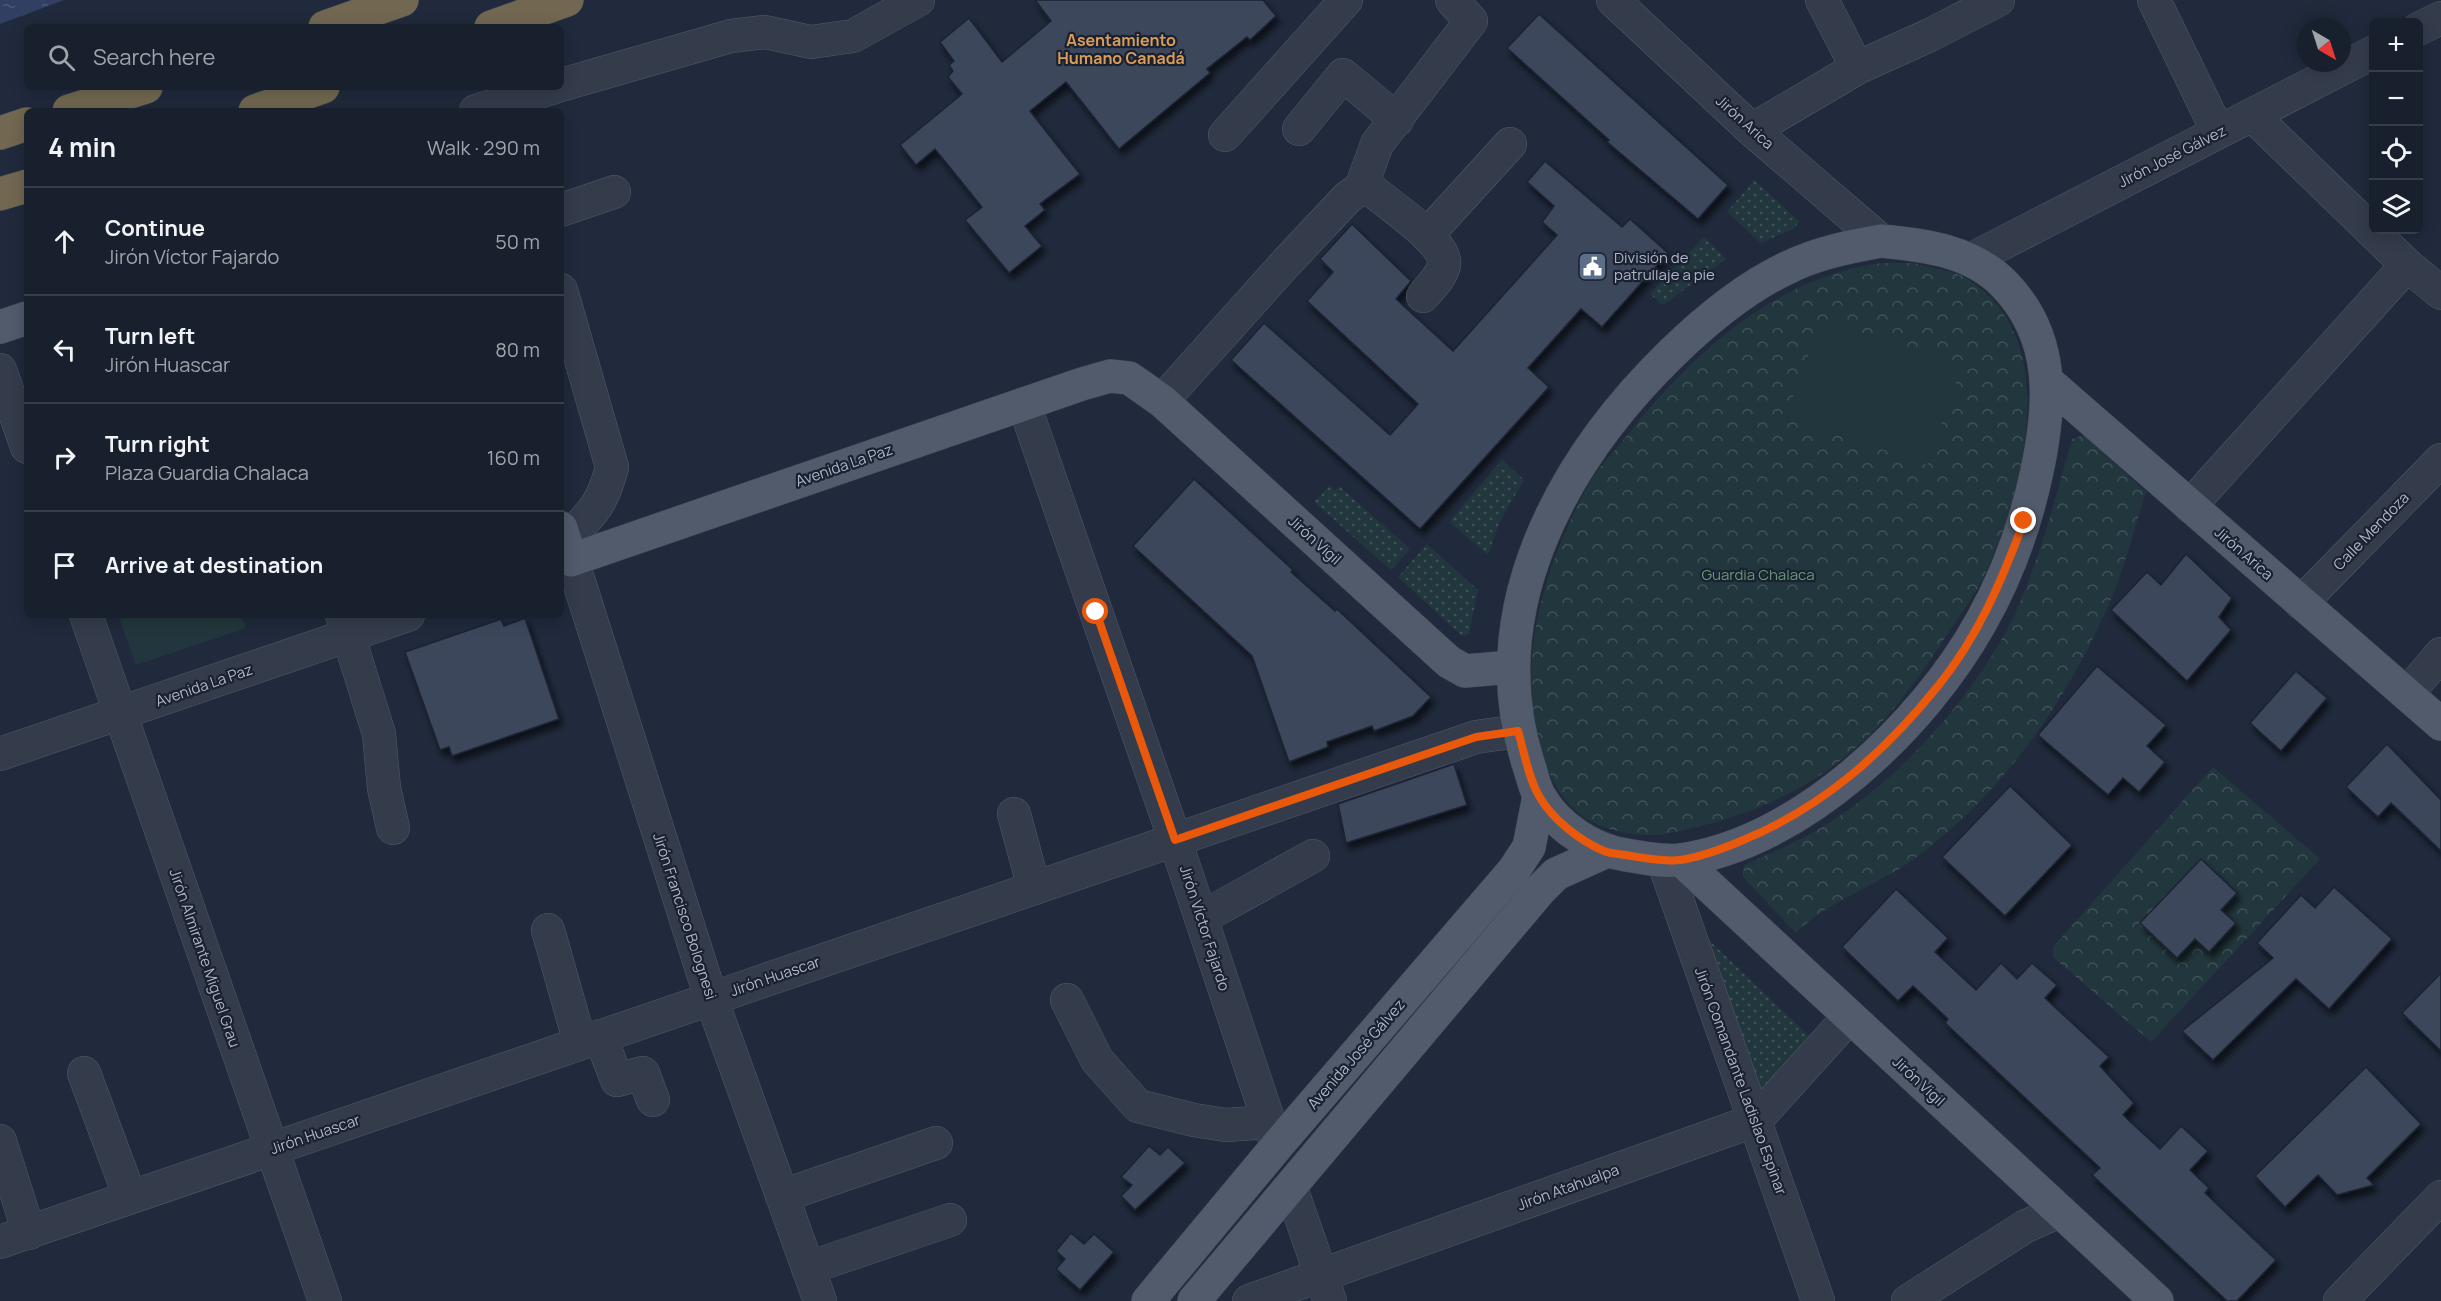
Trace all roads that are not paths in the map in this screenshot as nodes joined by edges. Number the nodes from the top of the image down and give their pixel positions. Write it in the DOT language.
graph roads {
  1 [pos="402,0"];
  2 [pos="567,0"];
  3 [pos="918,0"];
  4 [pos="1346,0"];
  5 [pos="1452,0"];
  6 [pos="1613,0"];
  7 [pos="1822,0"];
  8 [pos="2154,0"];
  9 [pos="1992,1"];
  10 [pos="2441,18"];
  11 [pos="334,24"];
  12 [pos="500,24"];
  13 [pos="2423,27"];
  14 [pos="2369,54"];
  15 [pos="1857,68"];
  16 [pos="564,84"];
  17 [pos="136,90"];
  18 [pos="314,90"];
  19 [pos="545,90"];
  20 [pos="79,108"];
  21 [pos="264,108"];
  22 [pos="486,108"];
  23 [pos="2252,115"];
  24 [pos="1397,120"];
  25 [pos="24,125"];
  26 [pos="1299,129"];
  27 [pos="1752,130"];
  28 [pos="2218,132"];
  29 [pos="0,133"];
  30 [pos="1225,135"];
  31 [pos="1510,144"];
  32 [pos="1361,188"];
  33 [pos="614,192"];
  34 [pos="564,209"];
  35 [pos="1426,235"];
  36 [pos="1881,241"];
  37 [pos="1970,260"];
  38 [pos="2428,274"];
  39 [pos="1423,296"];
  40 [pos="564,300"];
  41 [pos="24,319"];
  42 [pos="0,327"];
  43 [pos="0,370"];
  44 [pos="1129,378"];
  45 [pos="2048,382"];
  46 [pos="1162,401"];
  47 [pos="1024,404"];
  48 [pos="24,438"];
  49 [pos="2441,460"];
  50 [pos="2190,506"];
  51 [pos="565,548"];
  52 [pos="2301,603"];
  53 [pos="87,618"];
  54 [pos="389,618"];
  55 [pos="345,625"];
  56 [pos="2441,654"];
  57 [pos="1512,667"];
  58 [pos="2407,694"];
  59 [pos="120,713"];
  60 [pos="2441,724"];
  61 [pos="1518,731"];
  62 [pos="0,754"];
  63 [pos="1539,796"];
  64 [pos="1014,814"];
  65 [pos="393,828"];
  66 [pos="1175,840"];
  67 [pos="1605,852"];
  68 [pos="1313,856"];
  69 [pos="1672,860"];
  70 [pos="1034,888"];
  71 [pos="1201,918"];
  72 [pos="548,930"];
  73 [pos="711,998"];
  74 [pos="1067,1000"];
  75 [pos="1849,1017"];
  76 [pos="590,1040"];
  77 [pos="84,1073"];
  78 [pos="653,1100"];
  79 [pos="1756,1120"];
  80 [pos="1273,1134"];
  81 [pos="0,1141"];
  82 [pos="936,1143"];
  83 [pos="272,1149"];
  84 [pos="1291,1188"];
  85 [pos="130,1197"];
  86 [pos="782,1197"];
  87 [pos="2441,1197"];
  88 [pos="2060,1211"];
  89 [pos="950,1220"];
  90 [pos="14,1237"];
  91 [pos="808,1268"];
  92 [pos="1325,1288"];
  93 [pos="325,1301"];
  94 [pos="820,1301"];
  95 [pos="1148,1301"];
  96 [pos="1194,1301"];
  97 [pos="1249,1301"];
  98 [pos="1818,1301"];
  99 [pos="1908,1301"];
  100 [pos="2157,1301"];
  101 [pos="2340,1301"];
  1 -- 11 [label="highway"];
  2 -- 12 [label="highway"];
  3 -- 16 [label="street"];
  4 -- 30 [label="street"];
  5 -- 24 [label="street"];
  6 -- 27 [label="street, Jirón Arica"];
  7 -- 15 [label="street"];
  8 -- 28 [label="street"];
  9 -- 15 [label="street"];
  10 -- 13 [label="street"];
  14 -- 23 [label="street, Jirón José Gálvez"];
  15 -- 27 [label="street"];
  17 -- 20 [label="highway"];
  18 -- 21 [label="highway"];
  19 -- 22 [label="street"];
  23 -- 28 [label="street, Jirón José Gálvez"];
  23 -- 38 [label="street"];
  24 -- 26 [label="street"];
  24 -- 32 [label="street"];
  25 -- 29 [label="highway"];
  27 -- 36 [label="street, Jirón Arica"];
  28 -- 37 [label="street, Jirón José Gálvez"];
  31 -- 35 [label="street"];
  32 -- 35 [label="street"];
  32 -- 46 [label="street"];
  33 -- 34 [label="street"];
  35 -- 39 [label="street"];
  36 -- 37 [label="main road"];
  36 -- 57 [label="main road"];
  37 -- 45 [label="main road"];
  38 -- 50 [label="street"];
  40 -- 51 [label="street"];
  41 -- 42 [label="main road"];
  43 -- 48 [label="street"];
  44 -- 46 [label="main road, Jirón Vigil"];
  44 -- 47 [label="main road, Avenida La Paz"];
  45 -- 50 [label="main road, Jirón Arica"];
  45 -- 69 [label="main road"];
  46 -- 57 [label="main road, Jirón Vigil"];
  47 -- 51 [label="main road, Avenida La Paz"];
  47 -- 66 [label="street, Jirón Víctor Fajardo"];
  49 -- 52 [label="street, Calle Mendoza"];
  50 -- 52 [label="main road, Jirón Arica"];
  51 -- 73 [label="street, Jirón Francisco Bolognesi"];
  52 -- 58 [label="main road, Jirón Arica"];
  53 -- 59 [label="street, Jirón Almirante Miguel Grau"];
  54 -- 55 [label="street, Avenida La Paz"];
  55 -- 59 [label="street, Avenida La Paz"];
  55 -- 65 [label="street"];
  56 -- 58 [label="street"];
  57 -- 61 [label="main road"];
  58 -- 60 [label="main road, Jirón Arica"];
  59 -- 62 [label="street, Avenida La Paz"];
  59 -- 83 [label="street, Jirón Almirante Miguel Grau"];
  61 -- 63 [label="main road"];
  61 -- 66 [label="street, Jirón Huascar"];
  63 -- 67 [label="main road"];
  63 -- 80 [label="main road, Avenida José Gálvez"];
  64 -- 70 [label="street"];
  66 -- 70 [label="street, Jirón Huascar"];
  66 -- 71 [label="street, Jirón Víctor Fajardo"];
  67 -- 69 [label="main road"];
  67 -- 84 [label="main road"];
  68 -- 71 [label="street"];
  69 -- 75 [label="main road, Jirón Vigil"];
  69 -- 79 [label="street, Jirón Comandante Ladislao Espinar"];
  70 -- 73 [label="street, Jirón Huascar"];
  71 -- 80 [label="street, Jirón Víctor Fajardo"];
  72 -- 76 [label="street"];
  73 -- 76 [label="street, Jirón Huascar"];
  73 -- 86 [label="street, Jirón Francisco Bolognesi"];
  74 -- 80 [label="street"];
  75 -- 79 [label="street, Jirón Atahualpa"];
  75 -- 88 [label="main road, Jirón Vigil"];
  76 -- 78 [label="street"];
  76 -- 83 [label="street, Jirón Huascar"];
  77 -- 85 [label="street"];
  79 -- 92 [label="street, Jirón Atahualpa"];
  79 -- 98 [label="street, Jirón Comandante Ladislao Espinar"];
  80 -- 95 [label="main road, Avenida José Gálvez"];
  81 -- 90 [label="street"];
  82 -- 86 [label="street"];
  83 -- 85 [label="street, Jirón Huascar"];
  83 -- 93 [label="street, Jirón Almirante Miguel Grau"];
  84 -- 92 [label="street"];
  84 -- 96 [label="main road"];
  85 -- 90 [label="street, Jirón Huascar"];
  86 -- 91 [label="street, Jirón Francisco Bolognesi"];
  87 -- 101 [label="street"];
  88 -- 99 [label="street"];
  88 -- 100 [label="main road, Jirón Vigil"];
  89 -- 91 [label="street"];
  91 -- 94 [label="street, Jirón Francisco Bolognesi"];
  92 -- 97 [label="street, Jirón Atahualpa"];
}
